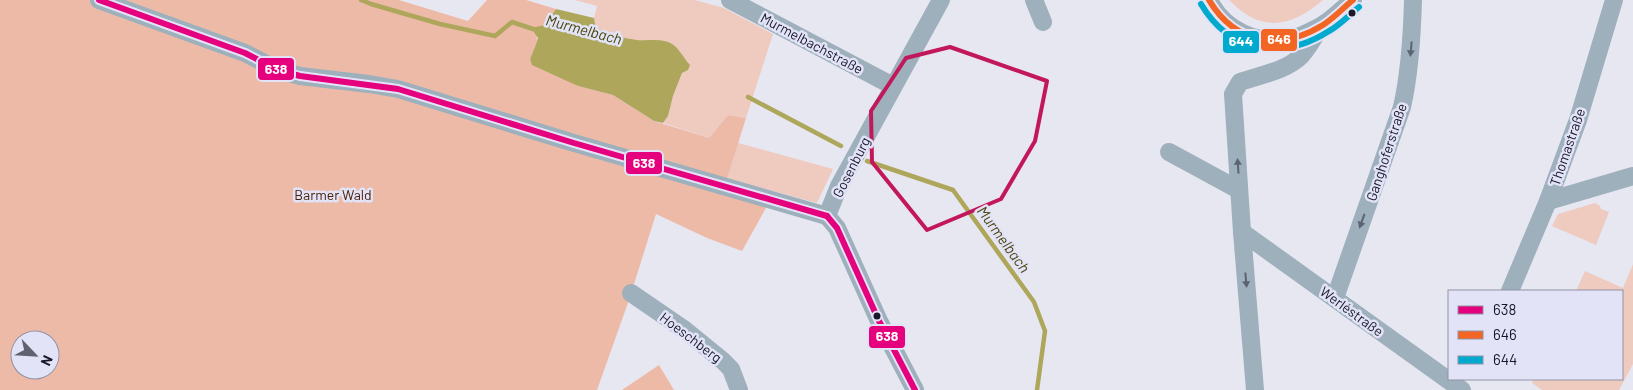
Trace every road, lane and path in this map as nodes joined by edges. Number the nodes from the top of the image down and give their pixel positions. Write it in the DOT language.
graph roads {
  1 [pos="99,0"];
  2 [pos="730,0"];
  3 [pos="941,0"];
  4 [pos="1034,0"];
  5 [pos="1210,0"];
  6 [pos="1352,0"];
  7 [pos="1413,0"];
  8 [pos="1614,0"];
  9 [pos="1043,22"];
  10 [pos="1321,26"];
  11 [pos="893,86"];
  12 [pos="1169,152"];
  13 [pos="1633,176"];
  14 [pos="1239,190"];
  15 [pos="1548,201"];
  16 [pos="827,216"];
  17 [pos="1242,232"];
  18 [pos="1510,290"];
  19 [pos="631,293"];
  20 [pos="1334,298"];
  21 [pos="731,369"];
  22 [pos="1448,380"];
  23 [pos="1448,380"];
  24 [pos="907,385"];
  25 [pos="727,390"];
  26 [pos="740,390"];
  27 [pos="1255,390"];
  28 [pos="1462,390"];
  1 -- 16 [label="street"];
  2 -- 11 [label="street, Murmelbachstraße"];
  3 -- 11 [label="street, Gosenburg"];
  4 -- 9 [label="street"];
  5 -- 10 [label="street"];
  6 -- 10 [label="street"];
  7 -- 20 [label="street, Ganghoferstraße, one-way"];
  8 -- 15 [label="street, Thomastraße"];
  14 -- 10 [label="street, one-way"];
  11 -- 16 [label="street, Gosenburg"];
  12 -- 14 [label="street"];
  13 -- 15 [label="street"];
  14 -- 17 [label="street"];
  15 -- 18 [label="street, Thomastraße"];
  16 -- 24 [label="street"];
  17 -- 20 [label="street, Werléstraße"];
  17 -- 27 [label="street, one-way"];
  19 -- 21 [label="street, Hoeschberg"];
  20 -- 22 [label="street, Werléstraße"];
  21 -- 25 [label="street"];
  21 -- 26 [label="street, Hoeschberg"];
  23 -- 28 [label="street, Werléstraße"];
}
